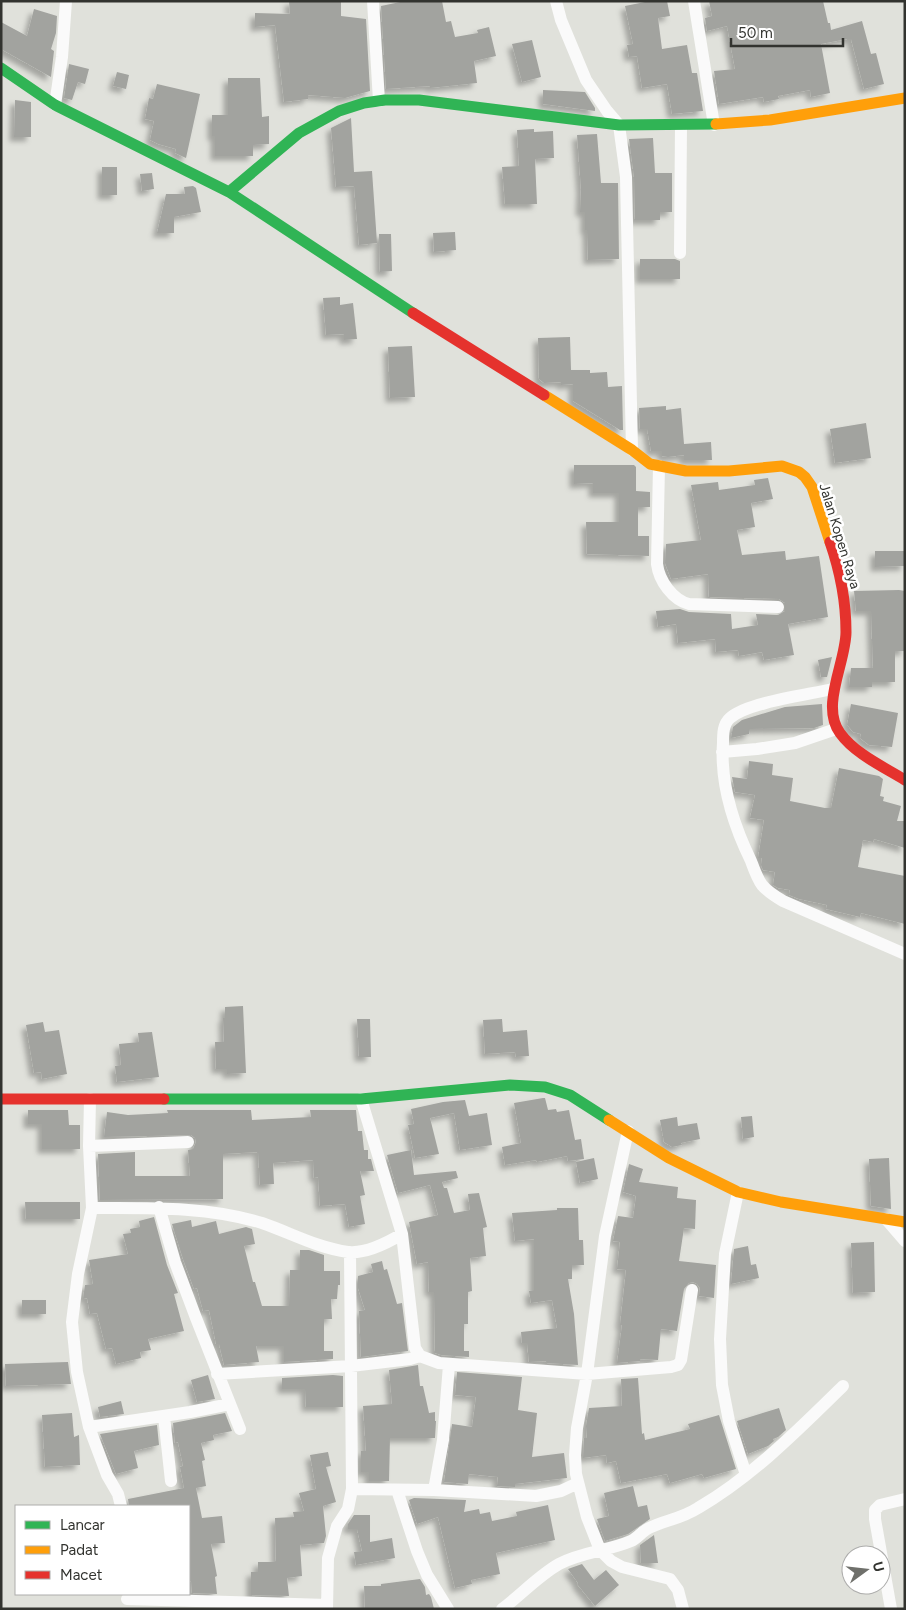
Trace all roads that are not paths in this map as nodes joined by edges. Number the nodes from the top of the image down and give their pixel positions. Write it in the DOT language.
graph roads {
  1 [pos="66,1"];
  2 [pos="373,1"];
  3 [pos="556,1"];
  4 [pos="694,1"];
  5 [pos="1,68"];
  6 [pos="905,98"];
  7 [pos="379,101"];
  8 [pos="55,106"];
  9 [pos="681,124"];
  10 [pos="619,125"];
  11 [pos="714,125"];
  12 [pos="229,192"];
  13 [pos="680,253"];
  14 [pos="632,450"];
  15 [pos="659,466"];
  16 [pos="778,607"];
  17 [pos="833,690"];
  18 [pos="836,729"];
  19 [pos="722,752"];
  20 [pos="905,780"];
  21 [pos="905,954"];
  22 [pos="1,1099"];
  23 [pos="90,1099"];
  24 [pos="361,1099"];
  25 [pos="628,1130"];
  26 [pos="188,1142"];
  27 [pos="89,1146"];
  28 [pos="738,1192"];
  29 [pos="92,1208"];
  30 [pos="159,1208"];
  31 [pos="886,1219"];
  32 [pos="905,1222"];
  33 [pos="402,1234"];
  34 [pos="905,1241"];
  35 [pos="350,1252"];
  36 [pos="692,1290"];
  37 [pos="420,1356"];
  38 [pos="449,1365"];
  39 [pos="350,1366"];
  40 [pos="217,1374"];
  41 [pos="588,1374"];
  42 [pos="843,1386"];
  43 [pos="230,1404"];
  44 [pos="164,1416"];
  45 [pos="89,1427"];
  46 [pos="240,1429"];
  47 [pos="746,1475"];
  48 [pos="171,1481"];
  49 [pos="578,1483"];
  50 [pos="352,1489"];
  51 [pos="398,1490"];
  52 [pos="434,1490"];
  53 [pos="905,1499"];
  54 [pos="121,1505"];
  55 [pos="600,1550"];
  56 [pos="128,1600"];
  57 [pos="327,1607"];
  58 [pos="448,1609"];
  59 [pos="502,1609"];
  60 [pos="684,1609"];
  61 [pos="891,1609"];
  1 -- 8 [label="street"];
  2 -- 7 [label="street"];
  3 -- 10 [label="street"];
  4 -- 11 [label="street"];
  5 -- 8 [label="street, Jalan Kopen Raya"];
  6 -- 11 [label="street"];
  7 -- 10 [label="street"];
  7 -- 12 [label="street"];
  8 -- 12 [label="street, Jalan Kopen Raya"];
  9 -- 10 [label="street"];
  9 -- 11 [label="street"];
  9 -- 13 [label="street"];
  10 -- 14 [label="street"];
  12 -- 14 [label="street, Jalan Kopen Raya"];
  14 -- 15 [label="street, Jalan Kopen Raya"];
  15 -- 16 [label="street"];
  15 -- 17 [label="street, Jalan Kopen Raya"];
  17 -- 18 [label="street, Jalan Kopen Raya"];
  17 -- 19 [label="street"];
  18 -- 19 [label="street"];
  18 -- 20 [label="street"];
  19 -- 21 [label="street"];
  22 -- 23 [label="street"];
  23 -- 24 [label="street"];
  23 -- 27 [label="street"];
  24 -- 25 [label="street"];
  24 -- 33 [label="street"];
  25 -- 28 [label="street"];
  25 -- 41 [label="street"];
  26 -- 27 [label="street"];
  27 -- 29 [label="street"];
  28 -- 31 [label="street"];
  28 -- 47 [label="street"];
  29 -- 30 [label="street"];
  29 -- 45 [label="street"];
  30 -- 35 [label="street"];
  30 -- 40 [label="street"];
  31 -- 32 [label="street"];
  31 -- 34 [label="street"];
  33 -- 35 [label="street"];
  33 -- 37 [label="street"];
  35 -- 39 [label="street"];
  36 -- 41 [label="street"];
  37 -- 38 [label="street"];
  37 -- 39 [label="street"];
  38 -- 41 [label="street"];
  38 -- 52 [label="street"];
  39 -- 40 [label="street"];
  39 -- 50 [label="street"];
  40 -- 43 [label="street"];
  41 -- 49 [label="street"];
  42 -- 47 [label="street"];
  43 -- 44 [label="street"];
  43 -- 46 [label="street"];
  44 -- 45 [label="street"];
  44 -- 48 [label="street"];
  45 -- 54 [label="street"];
  47 -- 55 [label="street"];
  49 -- 52 [label="street"];
  49 -- 55 [label="street"];
  50 -- 51 [label="street"];
  50 -- 57 [label="street"];
  51 -- 52 [label="street"];
  51 -- 58 [label="street"];
  53 -- 61 [label="street"];
  55 -- 59 [label="street"];
  55 -- 60 [label="street"];
  56 -- 57 [label="street"];
}
